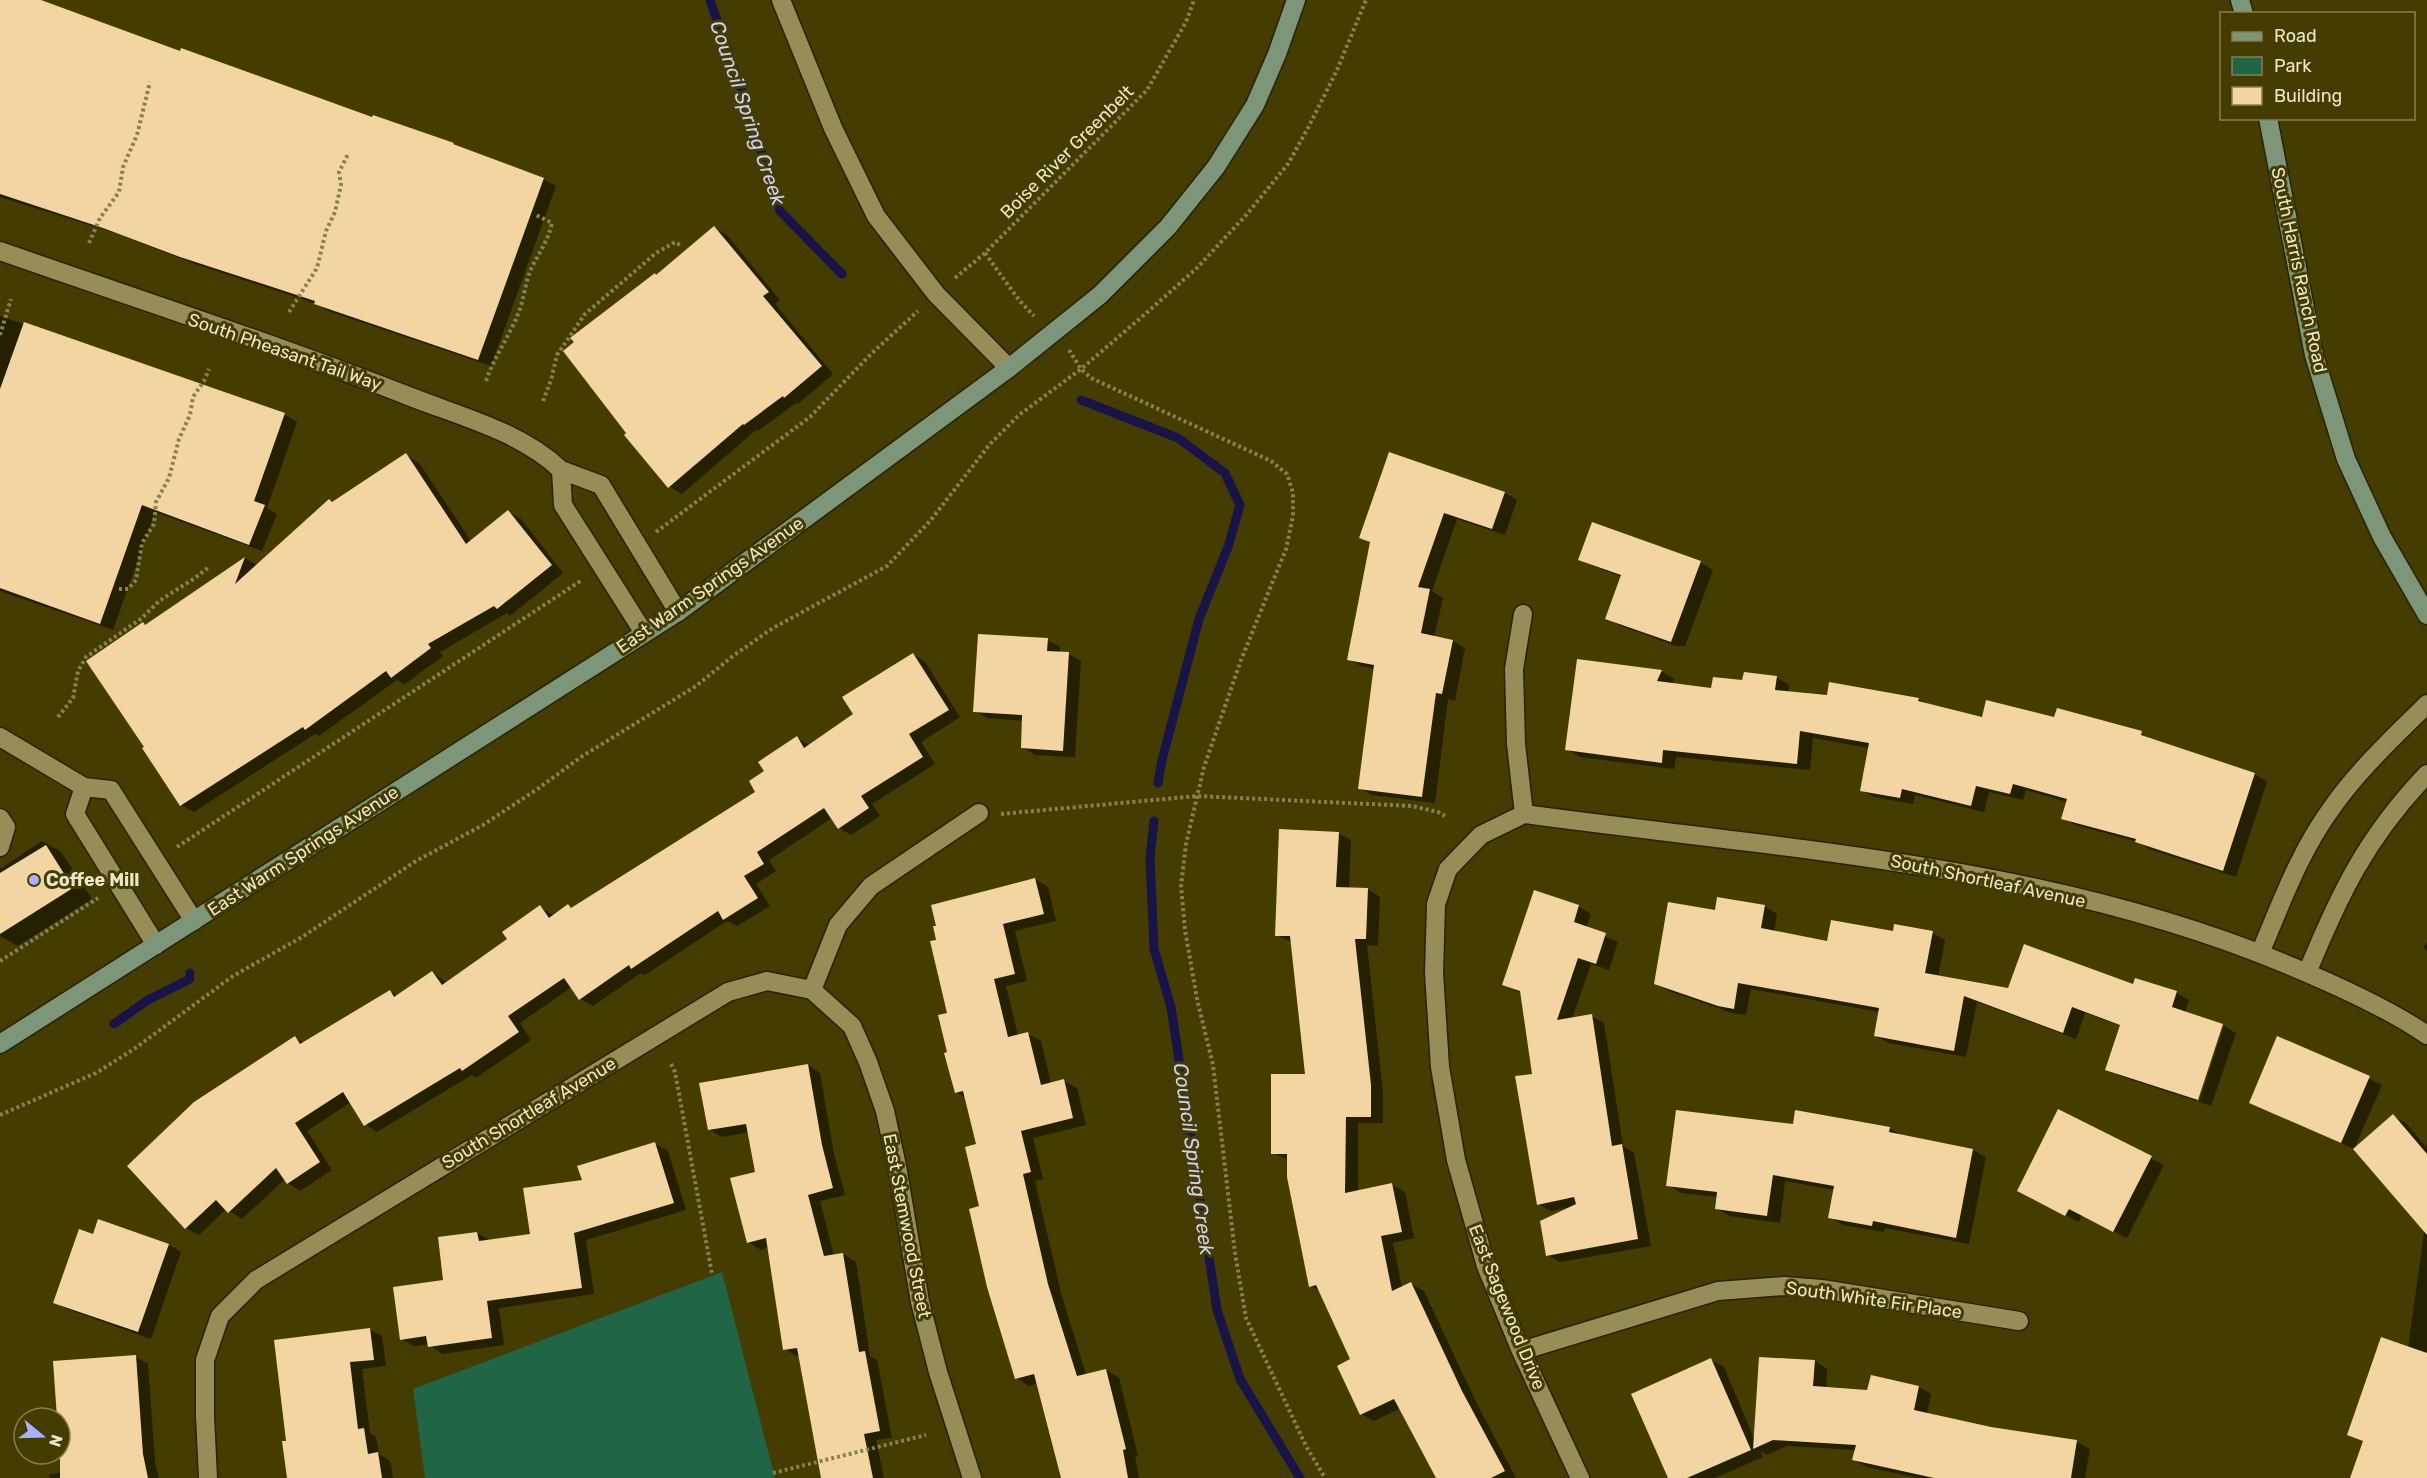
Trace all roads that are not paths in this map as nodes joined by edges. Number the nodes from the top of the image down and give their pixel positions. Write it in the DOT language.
graph roads {
  1 [pos="781,0"];
  2 [pos="1296,0"];
  3 [pos="2268,120"];
  4 [pos="0,251"];
  5 [pos="1009,369"];
  6 [pos="561,470"];
  7 [pos="678,612"];
  8 [pos="1523,614"];
  9 [pos="2427,615"];
  10 [pos="644,633"];
  11 [pos="2427,704"];
  12 [pos="0,737"];
  13 [pos="2427,774"];
  14 [pos="84,787"];
  15 [pos="979,813"];
  16 [pos="1524,814"];
  17 [pos="0,818"];
  18 [pos="0,847"];
  19 [pos="194,921"];
  20 [pos="156,945"];
  21 [pos="2260,953"];
  22 [pos="2307,973"];
  23 [pos="813,990"];
  24 [pos="2427,1035"];
  25 [pos="0,1044"];
  26 [pos="2019,1321"];
  27 [pos="1521,1351"];
  28 [pos="208,1478"];
  29 [pos="972,1478"];
  30 [pos="1580,1478"];
  1 -- 5 [label="street"];
  2 -- 5 [label="street, East Warm Springs Avenue"];
  3 -- 9 [label="street, South Harris Ranch Road"];
  4 -- 6 [label="street, South Pheasant Tail Way"];
  5 -- 7 [label="street, East Warm Springs Avenue"];
  6 -- 7 [label="street, South Pheasant Tail Way"];
  6 -- 10 [label="street"];
  7 -- 10 [label="street, East Warm Springs Avenue"];
  8 -- 16 [label="street"];
  10 -- 19 [label="street, East Warm Springs Avenue"];
  11 -- 21 [label="street"];
  12 -- 14 [label="street"];
  13 -- 22 [label="street"];
  14 -- 19 [label="street"];
  14 -- 20 [label="street"];
  15 -- 23 [label="street"];
  16 -- 21 [label="street, South Shortleaf Avenue"];
  16 -- 27 [label="street, East Sagewood Drive"];
  17 -- 18 [label="street"];
  19 -- 20 [label="street, East Warm Springs Avenue"];
  20 -- 25 [label="street, East Warm Springs Avenue"];
  21 -- 22 [label="street, South Shortleaf Avenue"];
  22 -- 24 [label="street, South Shortleaf Avenue"];
  23 -- 28 [label="street, South Shortleaf Avenue"];
  23 -- 29 [label="street, East Stemwood Street"];
  26 -- 27 [label="street, South White Fir Place"];
  27 -- 30 [label="street, East Sagewood Drive"];
}
